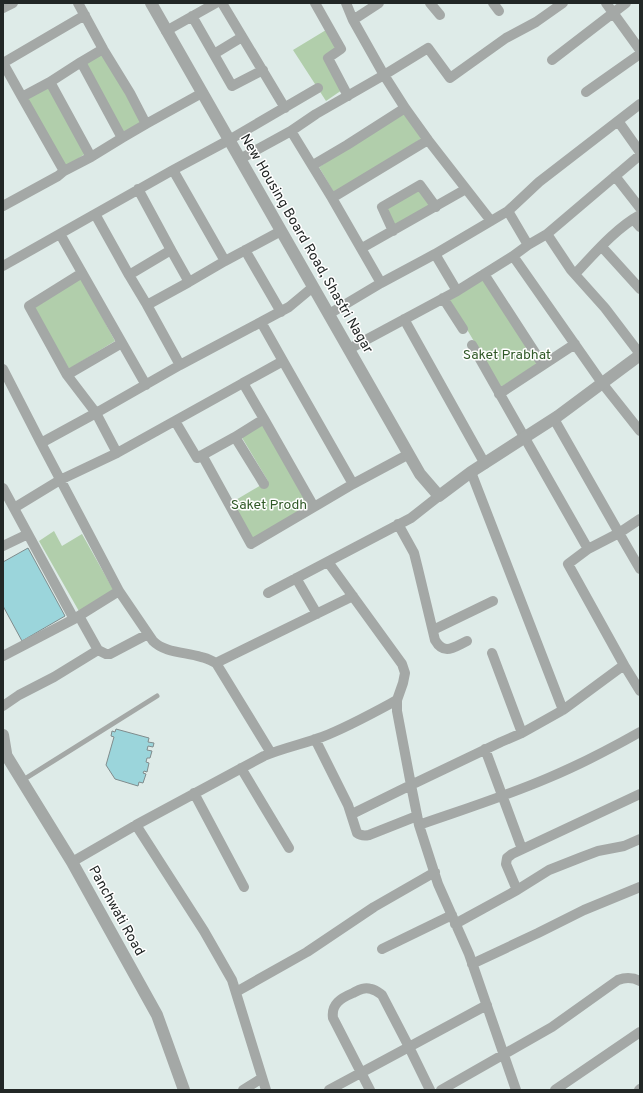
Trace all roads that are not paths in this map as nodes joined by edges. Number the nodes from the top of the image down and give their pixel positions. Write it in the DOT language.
graph roads {
  1 [pos="12,3"];
  2 [pos="78,3"];
  3 [pos="151,3"];
  4 [pos="216,3"];
  5 [pos="222,3"];
  6 [pos="315,3"];
  7 [pos="346,3"];
  8 [pos="379,3"];
  9 [pos="430,3"];
  10 [pos="563,3"];
  11 [pos="606,3"];
  12 [pos="626,3"];
  13 [pos="3,8"];
  14 [pos="613,13"];
  15 [pos="85,15"];
  16 [pos="440,15"];
  17 [pos="192,16"];
  18 [pos="353,20"];
  19 [pos="166,31"];
  20 [pos="242,37"];
  21 [pos="103,49"];
  22 [pos="640,50"];
  23 [pos="214,54"];
  24 [pos="640,54"];
  25 [pos="552,60"];
  26 [pos="81,62"];
  27 [pos="3,63"];
  28 [pos="263,70"];
  29 [pos="384,75"];
  30 [pos="50,82"];
  31 [pos="318,88"];
  32 [pos="586,92"];
  33 [pos="202,93"];
  34 [pos="348,96"];
  35 [pos="22,97"];
  36 [pos="640,104"];
  37 [pos="285,108"];
  38 [pos="404,108"];
  39 [pos="618,121"];
  40 [pos="146,124"];
  41 [pos="291,131"];
  42 [pos="122,138"];
  43 [pos="229,140"];
  44 [pos="428,140"];
  45 [pos="640,154"];
  46 [pos="91,157"];
  47 [pos="240,159"];
  48 [pos="313,166"];
  49 [pos="173,170"];
  50 [pos="64,171"];
  51 [pos="615,176"];
  52 [pos="466,189"];
  53 [pos="138,190"];
  54 [pos="332,198"];
  55 [pos="3,206"];
  56 [pos="436,207"];
  57 [pos="640,208"];
  58 [pos="508,211"];
  59 [pos="95,214"];
  60 [pos="638,220"];
  61 [pos="491,221"];
  62 [pos="281,231"];
  63 [pos="393,231"];
  64 [pos="60,234"];
  65 [pos="547,234"];
  66 [pos="528,245"];
  67 [pos="602,247"];
  68 [pos="362,248"];
  69 [pos="171,250"];
  70 [pos="245,250"];
  71 [pos="435,254"];
  72 [pos="513,256"];
  73 [pos="224,261"];
  74 [pos="3,266"];
  75 [pos="82,273"];
  76 [pos="484,274"];
  77 [pos="575,274"];
  78 [pos="129,275"];
  79 [pos="188,282"];
  80 [pos="381,283"];
  81 [pos="313,287"];
  82 [pos="640,289"];
  83 [pos="457,291"];
  84 [pos="443,298"];
  85 [pos="147,305"];
  86 [pos="281,312"];
  87 [pos="329,314"];
  88 [pos="404,319"];
  89 [pos="261,322"];
  90 [pos="463,329"];
  91 [pos="122,343"];
  92 [pos="575,344"];
  93 [pos="472,345"];
  94 [pos="349,349"];
  95 [pos="640,355"];
  96 [pos="283,360"];
  97 [pos="180,365"];
  98 [pos="543,365"];
  99 [pos="3,369"];
  100 [pos="67,375"];
  101 [pos="243,383"];
  102 [pos="602,383"];
  103 [pos="146,384"];
  104 [pos="500,394"];
  105 [pos="96,413"];
  106 [pos="264,419"];
  107 [pos="554,419"];
  108 [pos="175,421"];
  109 [pos="640,431"];
  110 [pos="235,437"];
  111 [pos="524,438"];
  112 [pos="41,443"];
  113 [pos="118,453"];
  114 [pos="409,454"];
  115 [pos="202,455"];
  116 [pos="485,464"];
  117 [pos="471,472"];
  118 [pos="60,480"];
  119 [pos="264,484"];
  120 [pos="353,484"];
  121 [pos="3,488"];
  122 [pos="439,496"];
  123 [pos="314,507"];
  124 [pos="14,508"];
  125 [pos="640,519"];
  126 [pos="398,524"];
  127 [pos="619,533"];
  128 [pos="28,534"];
  129 [pos="3,546"];
  130 [pos="588,550"];
  131 [pos="328,562"];
  132 [pos="640,569"];
  133 [pos="296,578"];
  134 [pos="119,591"];
  135 [pos="268,593"];
  136 [pos="353,596"];
  137 [pos="493,601"];
  138 [pos="317,614"];
  139 [pos="77,618"];
  140 [pos="433,630"];
  141 [pos="148,634"];
  142 [pos="468,640"];
  143 [pos="98,650"];
  144 [pos="492,653"];
  145 [pos="3,656"];
  146 [pos="216,663"];
  147 [pos="624,665"];
  148 [pos="640,691"];
  149 [pos="158,696"];
  150 [pos="397,700"];
  151 [pos="3,706"];
  152 [pos="563,710"];
  153 [pos="640,732"];
  154 [pos="522,733"];
  155 [pos="3,735"];
  156 [pos="314,739"];
  157 [pos="485,749"];
  158 [pos="4,752"];
  159 [pos="271,753"];
  160 [pos="241,768"];
  161 [pos="22,781"];
  162 [pos="411,785"];
  163 [pos="194,793"];
  164 [pos="640,794"];
  165 [pos="503,795"];
  166 [pos="352,814"];
  167 [pos="418,820"];
  168 [pos="136,825"];
  169 [pos="640,839"];
  170 [pos="289,848"];
  171 [pos="522,849"];
  172 [pos="72,862"];
  173 [pos="435,872"];
  174 [pos="244,887"];
  175 [pos="640,887"];
  176 [pos="517,890"];
  177 [pos="454,919"];
  178 [pos="382,949"];
  179 [pos="472,964"];
  180 [pos="640,981"];
  181 [pos="236,992"];
  182 [pos="487,1005"];
  183 [pos="640,1032"];
  184 [pos="410,1047"];
  185 [pos="504,1055"];
  186 [pos="361,1073"];
  187 [pos="262,1078"];
  188 [pos="184,1090"];
  189 [pos="243,1090"];
  190 [pos="266,1090"];
  191 [pos="329,1090"];
  192 [pos="370,1090"];
  193 [pos="430,1090"];
  194 [pos="441,1090"];
  195 [pos="516,1090"];
  196 [pos="555,1090"];
  1 -- 13 [label="street"];
  2 -- 15 [label="street"];
  3 -- 19 [label="street, New Housing Board Road, Shastri Nagar"];
  4 -- 17 [label="street"];
  5 -- 20 [label="street"];
  6 -- 34 [label="street"];
  7 -- 18 [label="street"];
  8 -- 18 [label="street"];
  9 -- 16 [label="street"];
  10 -- 29 [label="street"];
  11 -- 14 [label="street"];
  12 -- 14 [label="street"];
  14 -- 22 [label="street"];
  14 -- 25 [label="street"];
  15 -- 21 [label="street"];
  15 -- 27 [label="street"];
  17 -- 19 [label="street"];
  17 -- 23 [label="street"];
  18 -- 29 [label="street"];
  19 -- 33 [label="street, New Housing Board Road, Shastri Nagar"];
  20 -- 23 [label="street"];
  20 -- 28 [label="street"];
  21 -- 26 [label="street"];
  21 -- 40 [label="street"];
  23 -- 28 [label="street"];
  24 -- 32 [label="street"];
  26 -- 30 [label="street"];
  26 -- 42 [label="street"];
  27 -- 35 [label="street"];
  28 -- 37 [label="street"];
  29 -- 34 [label="street"];
  29 -- 38 [label="street"];
  30 -- 35 [label="street"];
  30 -- 46 [label="street"];
  31 -- 37 [label="street"];
  33 -- 40 [label="street"];
  33 -- 43 [label="street, New Housing Board Road, Shastri Nagar"];
  34 -- 41 [label="street"];
  35 -- 50 [label="street"];
  36 -- 39 [label="street"];
  37 -- 43 [label="street"];
  38 -- 44 [label="street"];
  38 -- 48 [label="street"];
  39 -- 45 [label="street"];
  39 -- 58 [label="street"];
  40 -- 42 [label="street"];
  41 -- 47 [label="street"];
  41 -- 48 [label="street"];
  42 -- 46 [label="street"];
  43 -- 47 [label="street, New Housing Board Road, Shastri Nagar"];
  43 -- 49 [label="street"];
  44 -- 52 [label="street"];
  44 -- 54 [label="street"];
  45 -- 51 [label="street"];
  46 -- 50 [label="street"];
  47 -- 62 [label="street, New Housing Board Road, Shastri Nagar"];
  48 -- 54 [label="street"];
  49 -- 53 [label="street"];
  49 -- 73 [label="street"];
  50 -- 55 [label="street"];
  51 -- 57 [label="street"];
  51 -- 65 [label="street"];
  52 -- 56 [label="street"];
  52 -- 61 [label="street"];
  53 -- 59 [label="street"];
  53 -- 69 [label="street"];
  54 -- 68 [label="street"];
  56 -- 63 [label="street"];
  56 -- 63 [label="street"];
  58 -- 61 [label="street"];
  58 -- 66 [label="street"];
  59 -- 64 [label="street"];
  59 -- 78 [label="street"];
  60 -- 67 [label="street"];
  61 -- 71 [label="street"];
  62 -- 70 [label="street"];
  62 -- 81 [label="street, New Housing Board Road, Shastri Nagar"];
  63 -- 68 [label="street"];
  64 -- 74 [label="street"];
  64 -- 75 [label="street"];
  65 -- 66 [label="street"];
  65 -- 77 [label="street"];
  66 -- 72 [label="street"];
  67 -- 77 [label="street"];
  67 -- 82 [label="street"];
  68 -- 80 [label="street"];
  69 -- 78 [label="street"];
  69 -- 79 [label="street"];
  70 -- 73 [label="street"];
  70 -- 86 [label="street"];
  71 -- 80 [label="street"];
  71 -- 83 [label="street"];
  72 -- 76 [label="street"];
  72 -- 92 [label="street"];
  73 -- 79 [label="street"];
  75 -- 91 [label="street"];
  75 -- 100 [label="street"];
  76 -- 83 [label="street"];
  76 -- 98 [label="street"];
  77 -- 95 [label="street"];
  78 -- 85 [label="street"];
  79 -- 85 [label="street"];
  80 -- 87 [label="street"];
  81 -- 86 [label="street"];
  81 -- 87 [label="street, New Housing Board Road, Shastri Nagar"];
  83 -- 84 [label="street"];
  84 -- 88 [label="street"];
  84 -- 90 [label="street"];
  85 -- 97 [label="street"];
  86 -- 89 [label="street"];
  87 -- 94 [label="street, New Housing Board Road, Shastri Nagar"];
  88 -- 94 [label="street"];
  88 -- 116 [label="street"];
  89 -- 96 [label="street"];
  89 -- 97 [label="street"];
  91 -- 100 [label="street"];
  91 -- 103 [label="street"];
  92 -- 98 [label="street"];
  92 -- 102 [label="street"];
  93 -- 104 [label="street"];
  94 -- 114 [label="street, New Housing Board Road, Shastri Nagar"];
  95 -- 102 [label="street"];
  96 -- 101 [label="street"];
  96 -- 120 [label="street"];
  97 -- 103 [label="street"];
  98 -- 104 [label="street"];
  99 -- 112 [label="street"];
  100 -- 105 [label="street"];
  101 -- 106 [label="street"];
  101 -- 108 [label="street"];
  102 -- 107 [label="street"];
  102 -- 109 [label="street"];
  103 -- 105 [label="street"];
  104 -- 111 [label="street"];
  105 -- 112 [label="street"];
  105 -- 113 [label="street"];
  106 -- 110 [label="street"];
  106 -- 123 [label="street"];
  107 -- 111 [label="street"];
  107 -- 127 [label="street"];
  108 -- 113 [label="street"];
  108 -- 115 [label="street"];
  110 -- 115 [label="street"];
  110 -- 119 [label="street"];
  111 -- 116 [label="street"];
  111 -- 130 [label="street"];
  112 -- 118 [label="street"];
  113 -- 118 [label="street"];
  114 -- 120 [label="street"];
  114 -- 122 [label="street, New Housing Board Road, Shastri Nagar"];
  115 -- 123 [label="street"];
  116 -- 117 [label="street"];
  117 -- 122 [label="street"];
  117 -- 152 [label="street"];
  118 -- 124 [label="street"];
  118 -- 134 [label="street"];
  120 -- 123 [label="street"];
  121 -- 124 [label="street"];
  122 -- 126 [label="street"];
  124 -- 128 [label="street"];
  125 -- 127 [label="street"];
  126 -- 131 [label="street"];
  126 -- 140 [label="street"];
  127 -- 130 [label="street"];
  127 -- 132 [label="street"];
  128 -- 129 [label="street"];
  128 -- 139 [label="street"];
  130 -- 147 [label="street"];
  131 -- 133 [label="street"];
  131 -- 136 [label="street"];
  133 -- 135 [label="street"];
  133 -- 138 [label="street"];
  134 -- 139 [label="street"];
  134 -- 141 [label="street"];
  136 -- 138 [label="street"];
  136 -- 150 [label="street"];
  137 -- 140 [label="street"];
  138 -- 146 [label="street"];
  139 -- 143 [label="street"];
  139 -- 145 [label="street"];
  140 -- 142 [label="street"];
  141 -- 143 [label="street"];
  141 -- 146 [label="street"];
  143 -- 151 [label="street"];
  144 -- 154 [label="street"];
  146 -- 159 [label="street"];
  147 -- 148 [label="street"];
  147 -- 152 [label="street"];
  149 -- 161 [label="lane"];
  150 -- 156 [label="street"];
  150 -- 162 [label="street"];
  152 -- 154 [label="street"];
  153 -- 165 [label="street"];
  154 -- 157 [label="street"];
  155 -- 158 [label="street, Panchwati Road"];
  156 -- 159 [label="street"];
  156 -- 166 [label="street"];
  157 -- 162 [label="street"];
  157 -- 165 [label="street"];
  158 -- 161 [label="street, Panchwati Road"];
  159 -- 160 [label="street"];
  160 -- 163 [label="street"];
  160 -- 170 [label="street"];
  161 -- 172 [label="street, Panchwati Road"];
  162 -- 166 [label="street"];
  162 -- 167 [label="street"];
  163 -- 168 [label="street"];
  163 -- 174 [label="street"];
  164 -- 171 [label="street"];
  165 -- 167 [label="street"];
  165 -- 171 [label="street"];
  166 -- 167 [label="street"];
  167 -- 173 [label="street"];
  168 -- 172 [label="street"];
  168 -- 181 [label="street"];
  169 -- 176 [label="street"];
  171 -- 176 [label="street"];
  172 -- 188 [label="street, Panchwati Road"];
  173 -- 177 [label="street"];
  173 -- 181 [label="street"];
  175 -- 179 [label="street"];
  176 -- 177 [label="street"];
  177 -- 178 [label="street"];
  177 -- 179 [label="street"];
  179 -- 182 [label="street"];
  180 -- 185 [label="street"];
  181 -- 187 [label="street"];
  182 -- 184 [label="street"];
  182 -- 185 [label="street"];
  183 -- 196 [label="street"];
  184 -- 186 [label="street"];
  184 -- 186 [label="street"];
  184 -- 193 [label="street"];
  185 -- 194 [label="street"];
  185 -- 195 [label="street"];
  186 -- 191 [label="street"];
  186 -- 192 [label="street"];
  187 -- 189 [label="street"];
  187 -- 190 [label="street"];
}
